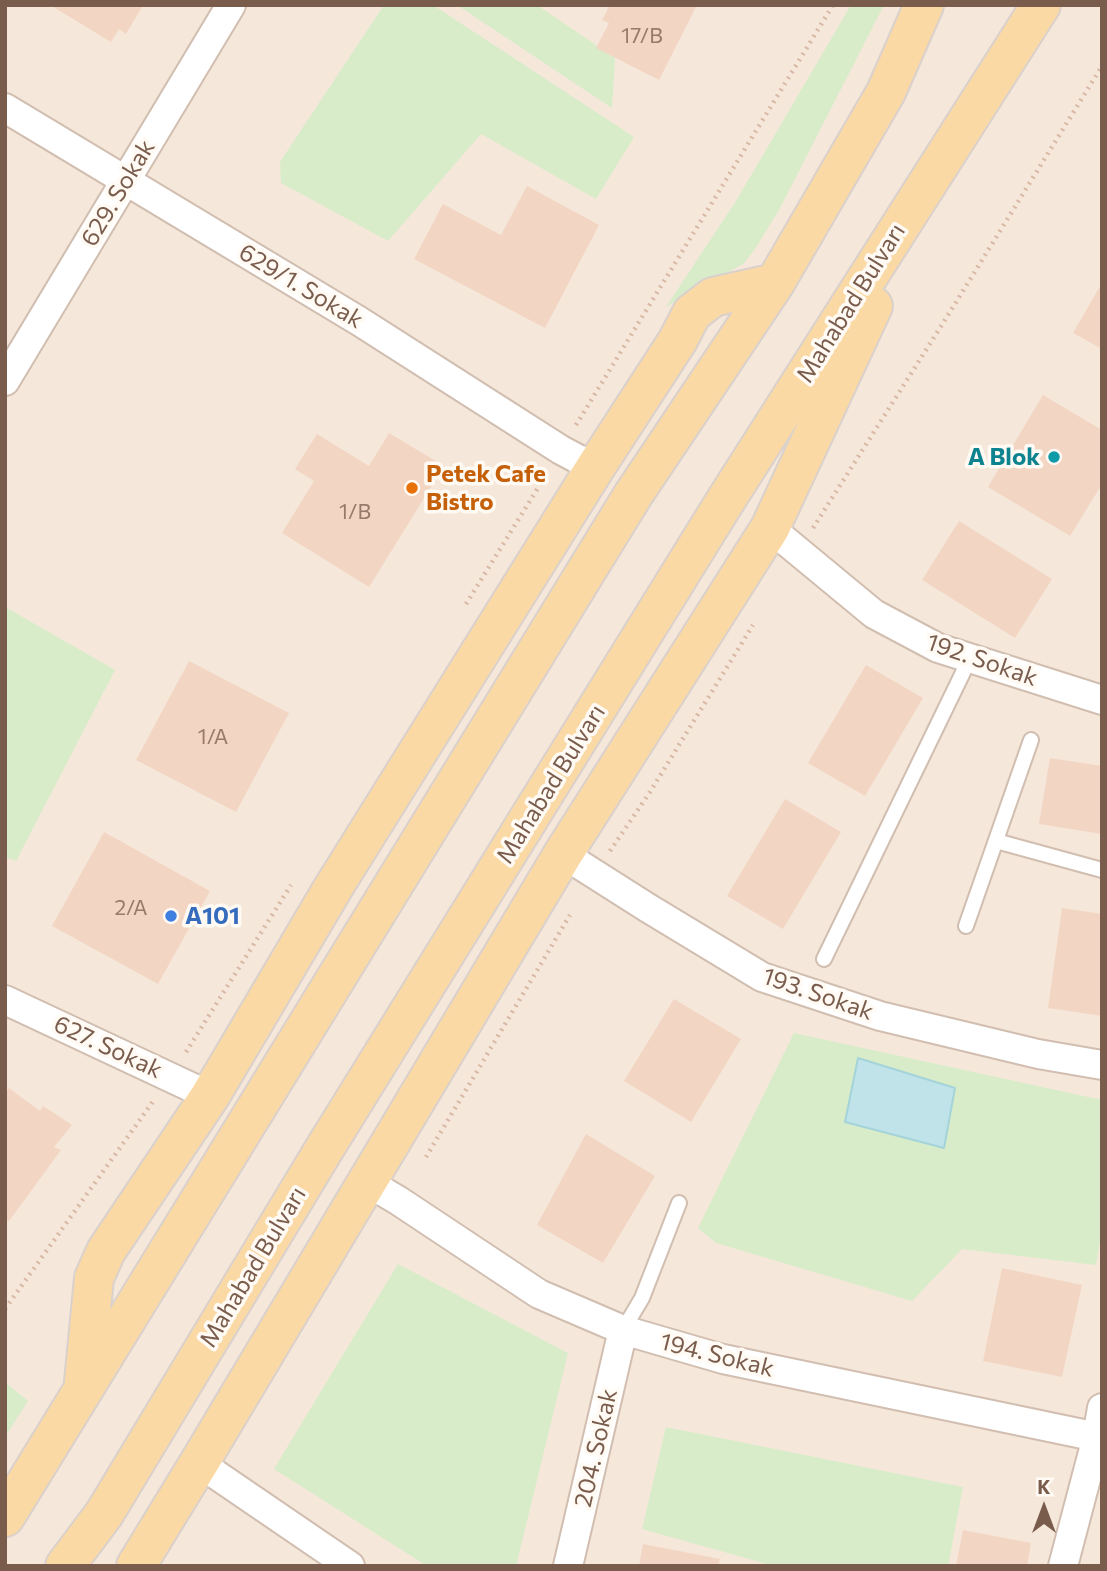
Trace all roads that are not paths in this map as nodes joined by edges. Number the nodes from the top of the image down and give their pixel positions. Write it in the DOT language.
graph roads {
  1 [pos="231,5"];
  2 [pos="924,5"];
  3 [pos="1041,5"];
  4 [pos="5,108"];
  5 [pos="938,166"];
  6 [pos="126,180"];
  7 [pos="775,283"];
  8 [pos="5,381"];
  9 [pos="595,468"];
  10 [pos="784,540"];
  11 [pos="970,658"];
  12 [pos="1102,700"];
  13 [pos="1031,740"];
  14 [pos="996,841"];
  15 [pos="563,854"];
  16 [pos="1102,870"];
  17 [pos="966,926"];
  18 [pos="824,958"];
  19 [pos="5,1000"];
  20 [pos="1102,1065"];
  21 [pos="210,1096"];
  22 [pos="383,1191"];
  23 [pos="679,1203"];
  24 [pos="623,1330"];
  25 [pos="83,1391"];
  26 [pos="1102,1408"];
  27 [pos="1099,1437"];
  28 [pos="199,1463"];
  29 [pos="104,1514"];
  30 [pos="5,1517"];
  31 [pos="65,1566"];
  32 [pos="126,1566"];
  33 [pos="136,1566"];
  34 [pos="350,1566"];
  35 [pos="568,1566"];
  36 [pos="1063,1566"];
  1 -- 6 [label="street, 629. Sokak"];
  2 -- 7 [label="main road"];
  3 -- 5 [label="main road, Mahabad Bulvarı"];
  4 -- 6 [label="street, 629/1. Sokak"];
  5 -- 10 [label="main road"];
  5 -- 29 [label="main road, Mahabad Bulvarı"];
  6 -- 8 [label="street, 629. Sokak"];
  6 -- 9 [label="street, 629/1. Sokak"];
  7 -- 9 [label="main road"];
  7 -- 25 [label="main road"];
  9 -- 21 [label="main road"];
  10 -- 11 [label="street, 192. Sokak"];
  10 -- 15 [label="main road"];
  11 -- 12 [label="street, 192. Sokak"];
  11 -- 18 [label="lane"];
  13 -- 14 [label="lane"];
  14 -- 16 [label="lane"];
  14 -- 17 [label="lane"];
  15 -- 20 [label="street, 193. Sokak"];
  15 -- 22 [label="main road"];
  19 -- 21 [label="street, 627. Sokak"];
  21 -- 25 [label="main road"];
  22 -- 24 [label="street, 194. Sokak"];
  22 -- 28 [label="main road"];
  23 -- 24 [label="lane"];
  24 -- 27 [label="street, 194. Sokak"];
  24 -- 35 [label="street, 204. Sokak"];
  25 -- 30 [label="main road"];
  26 -- 27 [label="street"];
  27 -- 36 [label="street"];
  28 -- 33 [label="main road"];
  28 -- 34 [label="street"];
  29 -- 31 [label="main road, Mahabad Bulvarı"];
  29 -- 32 [label="main road"];
}
